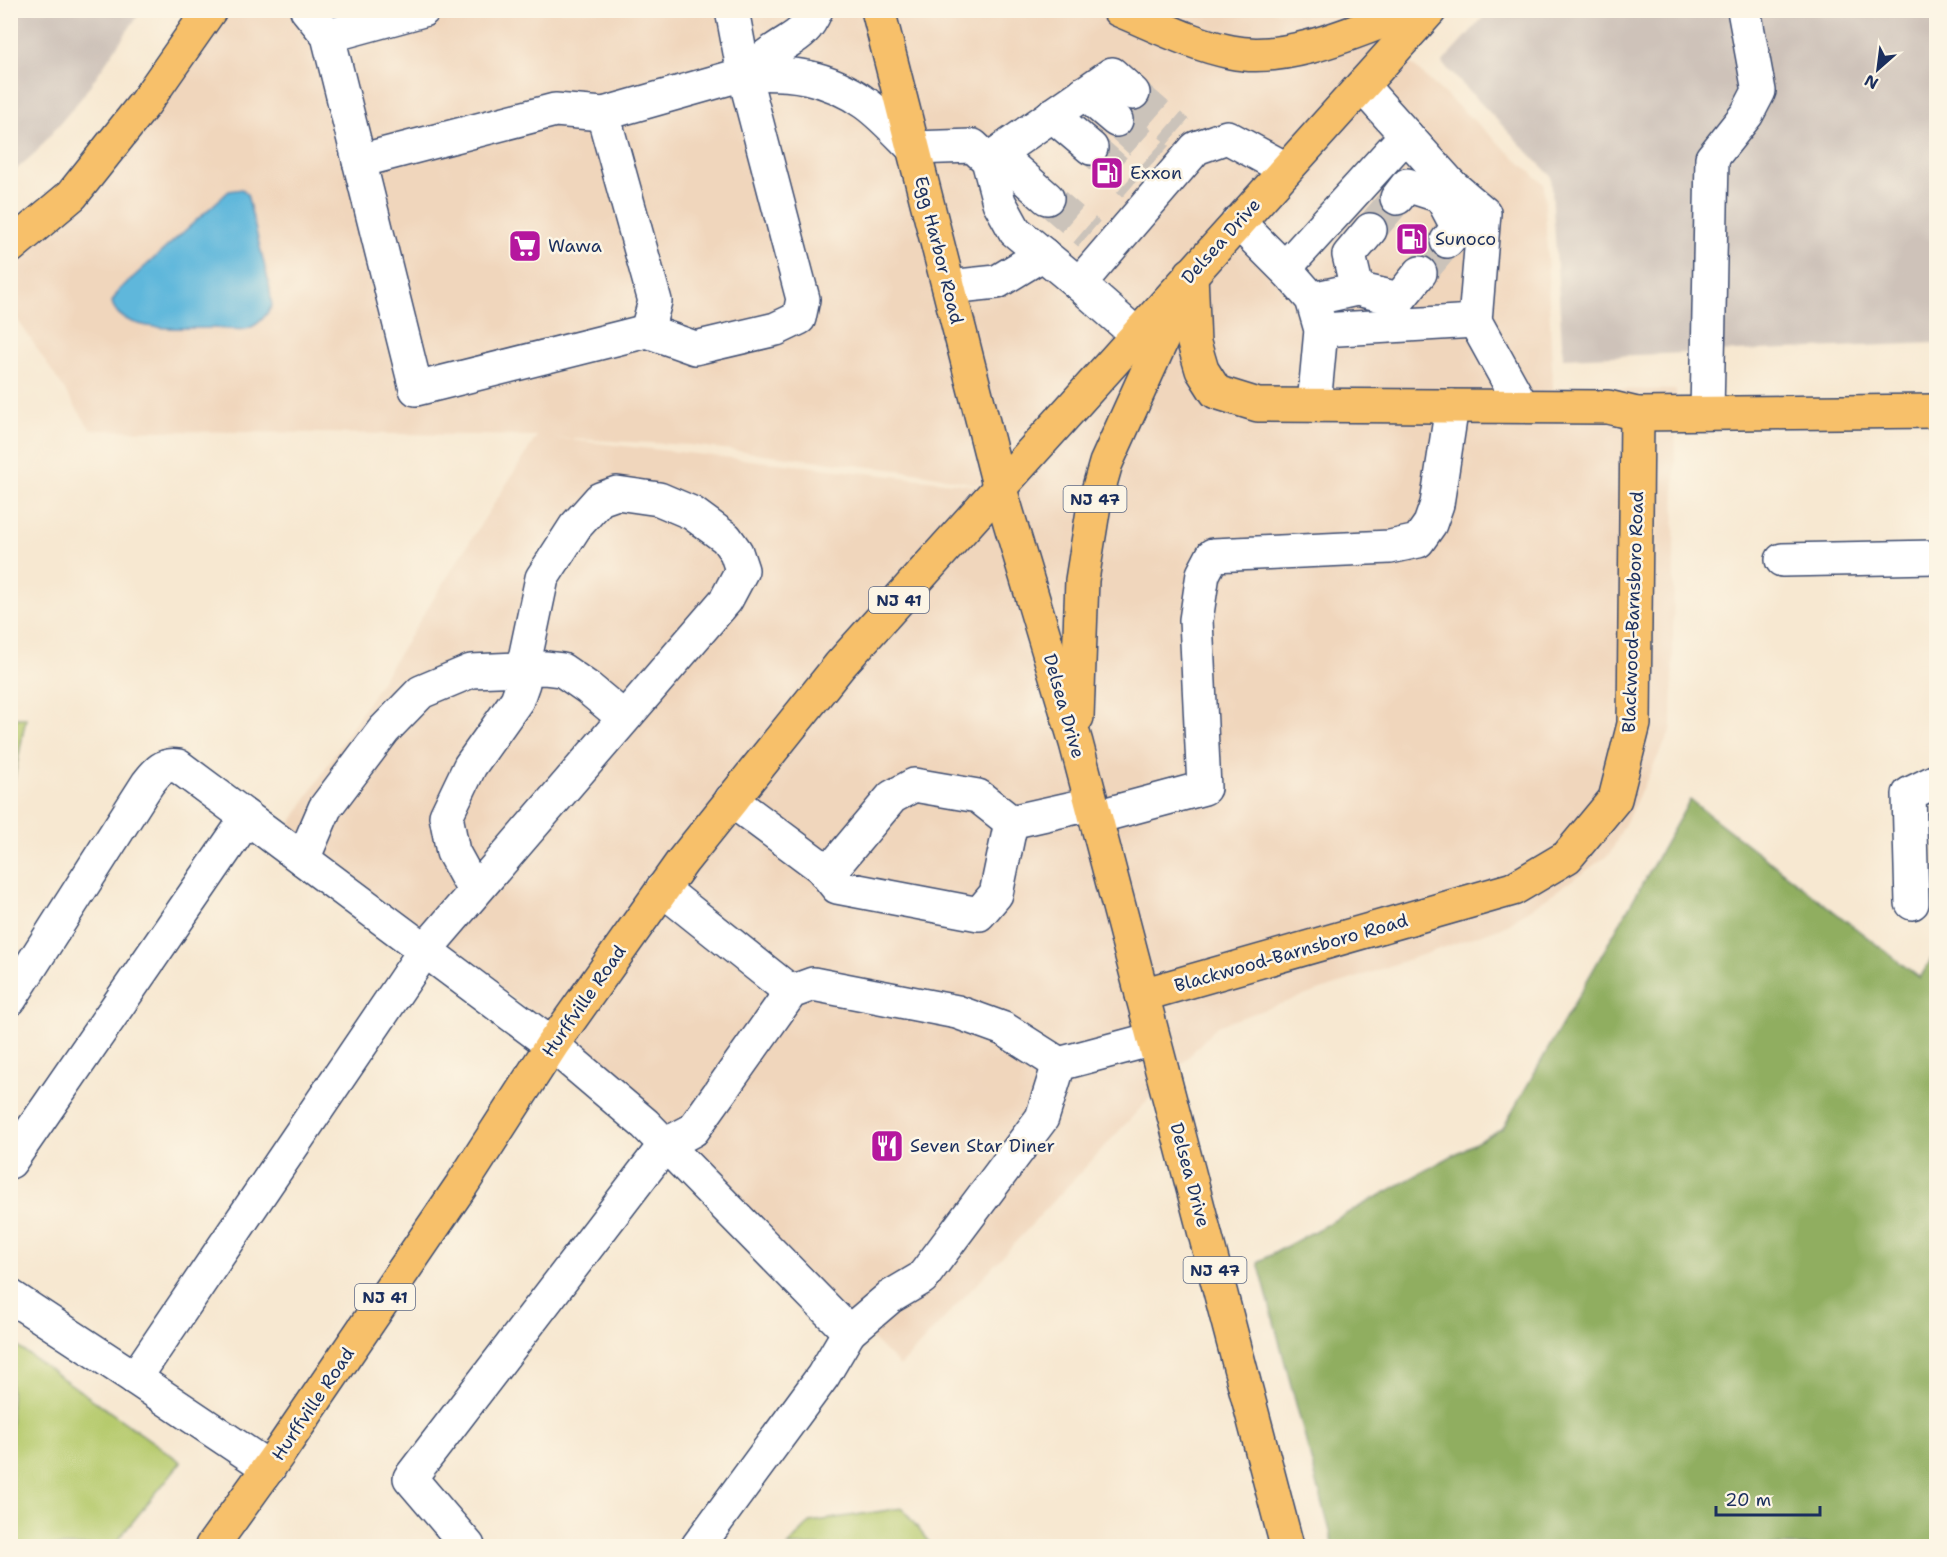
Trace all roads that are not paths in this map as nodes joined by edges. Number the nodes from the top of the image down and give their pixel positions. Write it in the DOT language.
graph roads {
  1 [pos="210,10"];
  2 [pos="307,10"];
  3 [pos="732,10"];
  4 [pos="816,10"];
  5 [pos="878,10"];
  6 [pos="1119,10"];
  7 [pos="1412,10"];
  8 [pos="1430,10"];
  9 [pos="1744,10"];
  10 [pos="423,11"];
  11 [pos="328,36"];
  12 [pos="744,74"];
  13 [pos="1362,86"];
  14 [pos="1084,93"];
  15 [pos="1133,93"];
  16 [pos="603,114"];
  17 [pos="1052,115"];
  18 [pos="1116,120"];
  19 [pos="1406,135"];
  20 [pos="913,148"];
  21 [pos="1091,148"];
  22 [pos="992,157"];
  23 [pos="359,161"];
  24 [pos="1286,169"];
  25 [pos="1446,191"];
  26 [pos="1047,198"];
  27 [pos="1396,198"];
  28 [pos="1238,222"];
  29 [pos="1370,230"];
  30 [pos="1447,241"];
  31 [pos="10,247"];
  32 [pos="1043,254"];
  33 [pos="1285,268"];
  34 [pos="1420,273"];
  35 [pos="1191,274"];
  36 [pos="1079,284"];
  37 [pos="950,287"];
  38 [pos="1357,289"];
  39 [pos="1312,299"];
  40 [pos="1475,321"];
  41 [pos="1321,330"];
  42 [pos="647,331"];
  43 [pos="1137,335"];
  44 [pos="1314,405"];
  45 [pos="1452,406"];
  46 [pos="1522,406"];
  47 [pos="1936,411"];
  48 [pos="1707,413"];
  49 [pos="1637,414"];
  50 [pos="1000,489"];
  51 [pos="1936,557"];
  52 [pos="1782,560"];
  53 [pos="523,668"];
  54 [pos="624,718"];
  55 [pos="1076,743"];
  56 [pos="1936,781"];
  57 [pos="731,800"];
  58 [pos="1094,811"];
  59 [pos="247,818"];
  60 [pos="1011,822"];
  61 [pos="303,860"];
  62 [pos="821,867"];
  63 [pos="662,889"];
  64 [pos="475,892"];
  65 [pos="1912,903"];
  66 [pos="425,950"];
  67 [pos="791,992"];
  68 [pos="1142,995"];
  69 [pos="10,999"];
  70 [pos="1153,1039"];
  71 [pos="552,1045"];
  72 [pos="1059,1064"];
  73 [pos="665,1145"];
  74 [pos="10,1162"];
  75 [pos="10,1296"];
  76 [pos="849,1332"];
  77 [pos="135,1378"];
  78 [pos="268,1468"];
  79 [pos="212,1546"];
  80 [pos="468,1546"];
  81 [pos="698,1546"];
  82 [pos="1287,1546"];
  1 -- 31 [label="main road"];
  2 -- 11 [label="lane"];
  3 -- 12 [label="lane"];
  4 -- 12 [label="lane"];
  5 -- 20 [label="main road, Egg Harbor Road"];
  6 -- 7 [label="main road"];
  8 -- 13 [label="main road, Delsea Drive / NJ 47"];
  9 -- 48 [label="lane"];
  10 -- 11 [label="lane"];
  11 -- 23 [label="lane"];
  12 -- 16 [label="lane"];
  12 -- 20 [label="lane"];
  12 -- 42 [label="lane"];
  13 -- 19 [label="lane"];
  13 -- 24 [label="main road, Delsea Drive / NJ 47"];
  14 -- 15 [label="lane"];
  14 -- 17 [label="lane"];
  14 -- 18 [label="lane"];
  16 -- 23 [label="lane"];
  16 -- 42 [label="lane"];
  17 -- 21 [label="lane"];
  17 -- 22 [label="lane"];
  19 -- 25 [label="lane"];
  19 -- 33 [label="lane"];
  20 -- 22 [label="lane"];
  20 -- 37 [label="main road, Egg Harbor Road"];
  22 -- 26 [label="lane"];
  22 -- 32 [label="lane"];
  23 -- 42 [label="lane"];
  24 -- 28 [label="main road, Delsea Drive / NJ 47"];
  24 -- 36 [label="lane"];
  25 -- 27 [label="lane"];
  25 -- 30 [label="lane"];
  25 -- 40 [label="lane"];
  28 -- 33 [label="lane"];
  28 -- 35 [label="main road, Delsea Drive / NJ 47"];
  29 -- 38 [label="lane"];
  32 -- 36 [label="lane"];
  32 -- 37 [label="lane"];
  33 -- 39 [label="lane"];
  34 -- 38 [label="lane"];
  35 -- 43 [label="main road, Delsea Drive / NJ 47"];
  35 -- 44 [label="main road"];
  35 -- 55 [label="main road, NJ 47"];
  36 -- 43 [label="lane"];
  37 -- 50 [label="main road, Egg Harbor Road"];
  38 -- 39 [label="lane"];
  39 -- 41 [label="lane"];
  40 -- 41 [label="lane"];
  40 -- 46 [label="lane"];
  41 -- 44 [label="lane"];
  43 -- 50 [label="main road, Delsea Drive / NJ 47"];
  44 -- 45 [label="main road"];
  45 -- 46 [label="main road"];
  45 -- 58 [label="lane"];
  46 -- 49 [label="main road"];
  47 -- 48 [label="main road"];
  48 -- 49 [label="main road"];
  49 -- 68 [label="main road, Blackwood-Barnsboro Road"];
  50 -- 55 [label="main road, Delsea Drive / NJ 47"];
  50 -- 57 [label="main road, Hurffville Road / NJ 41"];
  51 -- 52 [label="lane"];
  53 -- 54 [label="lane"];
  53 -- 54 [label="lane"];
  53 -- 61 [label="lane"];
  53 -- 64 [label="lane"];
  54 -- 64 [label="lane"];
  55 -- 58 [label="main road, Delsea Drive / NJ 47"];
  56 -- 65 [label="lane"];
  57 -- 62 [label="lane"];
  57 -- 63 [label="main road, Hurffville Road / NJ 41"];
  58 -- 60 [label="lane"];
  58 -- 68 [label="main road, Delsea Drive / NJ 47"];
  59 -- 61 [label="lane"];
  59 -- 69 [label="lane"];
  59 -- 74 [label="lane"];
  60 -- 62 [label="lane"];
  60 -- 62 [label="lane"];
  61 -- 66 [label="lane"];
  63 -- 67 [label="lane"];
  63 -- 71 [label="main road, Hurffville Road / NJ 41"];
  64 -- 66 [label="lane"];
  66 -- 71 [label="lane"];
  66 -- 77 [label="lane"];
  67 -- 72 [label="lane"];
  67 -- 73 [label="lane"];
  68 -- 70 [label="main road, Delsea Drive / NJ 47"];
  70 -- 72 [label="lane"];
  70 -- 82 [label="main road, Delsea Drive / NJ 47"];
  71 -- 73 [label="lane"];
  71 -- 78 [label="main road, Hurffville Road / NJ 41"];
  72 -- 76 [label="lane"];
  73 -- 76 [label="lane"];
  73 -- 80 [label="lane"];
  75 -- 77 [label="lane"];
  76 -- 81 [label="lane"];
  77 -- 78 [label="lane"];
  78 -- 79 [label="main road, Hurffville Road / NJ 41"];
}
